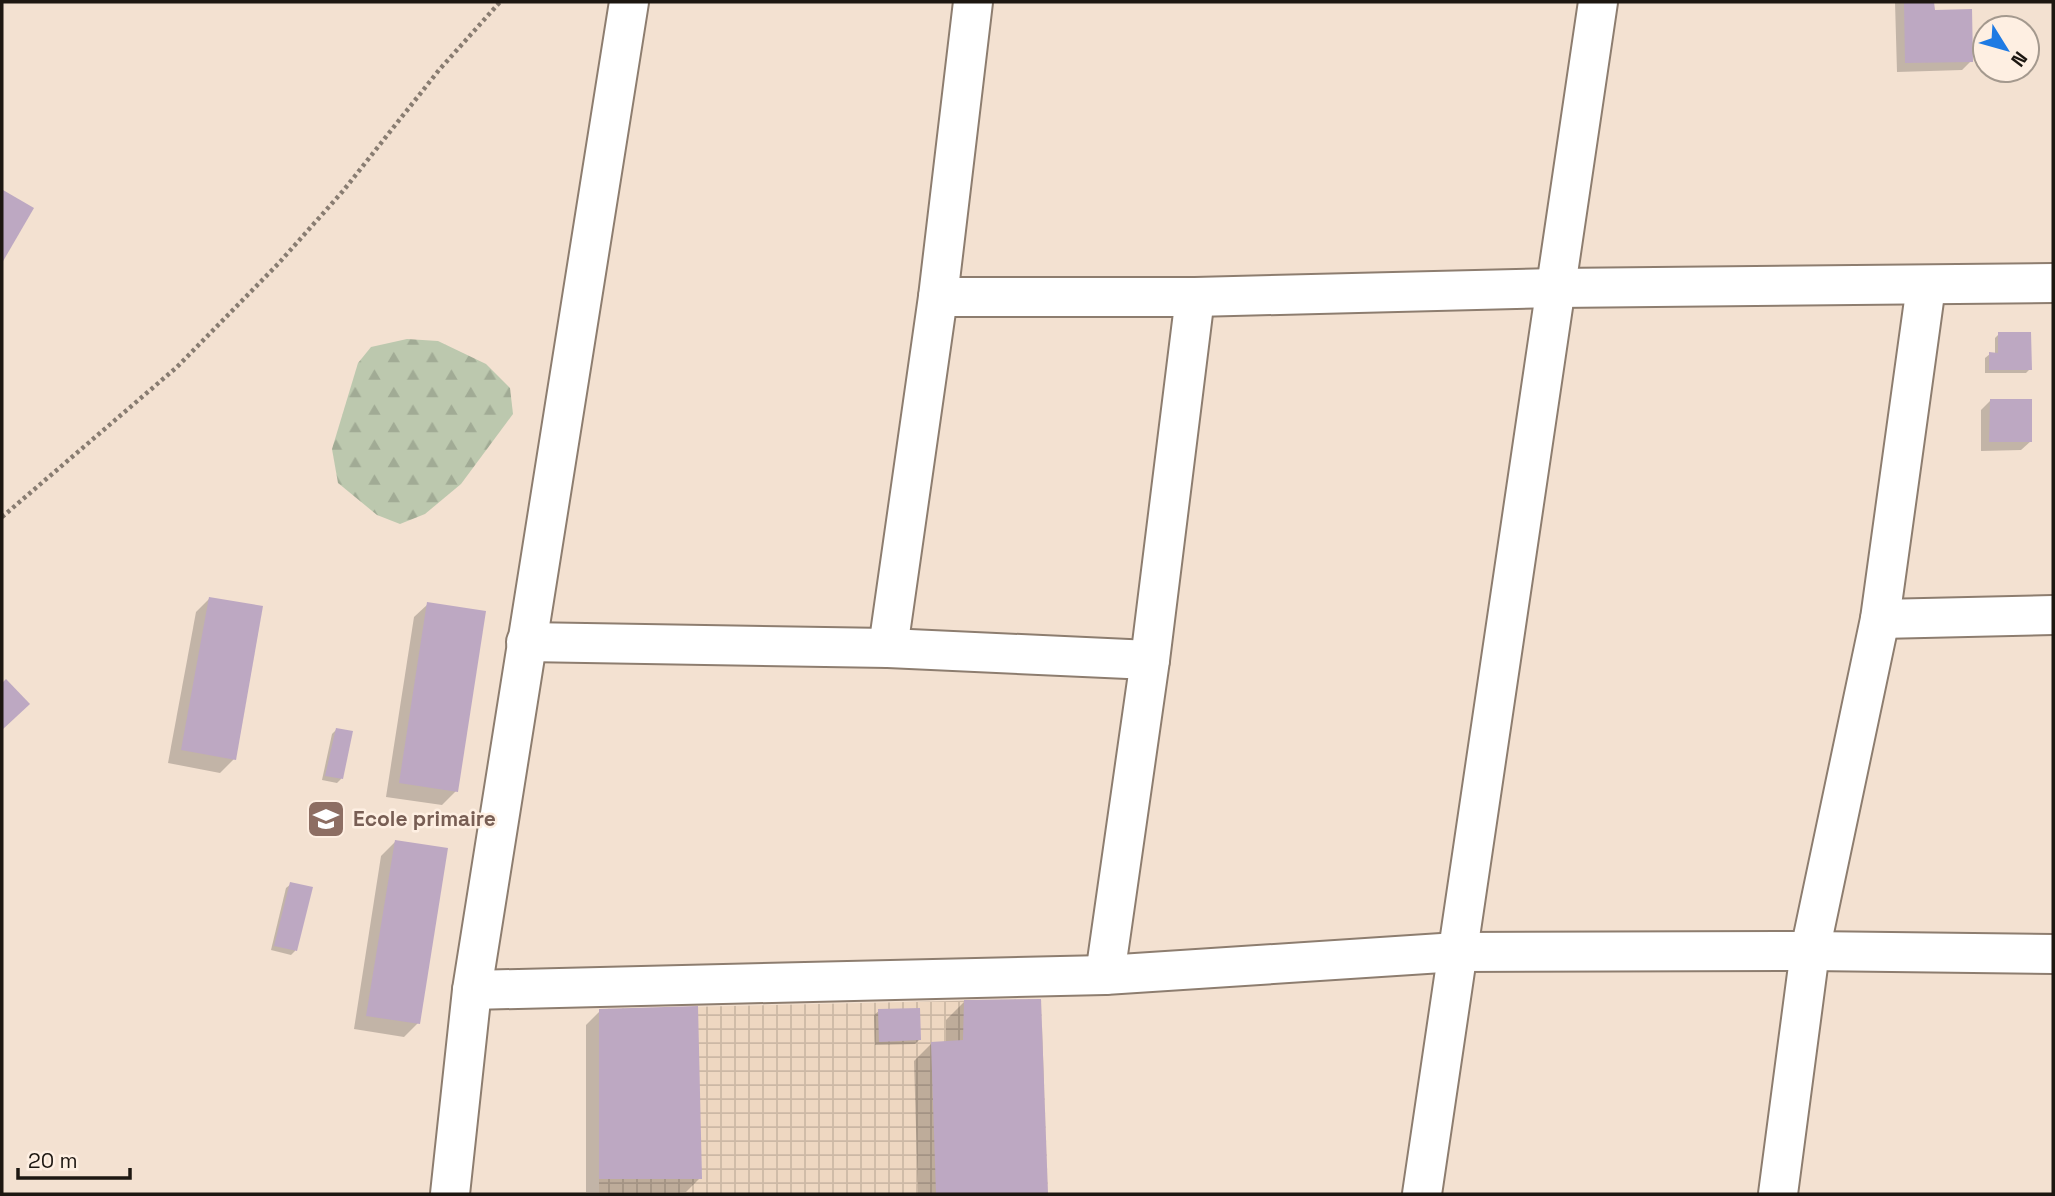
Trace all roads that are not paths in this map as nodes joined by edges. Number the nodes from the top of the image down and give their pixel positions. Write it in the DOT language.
graph roads {
  1 [pos="629,2"];
  2 [pos="974,2"];
  3 [pos="1598,2"];
  4 [pos="2053,283"];
  5 [pos="1926,286"];
  6 [pos="1556,288"];
  7 [pos="938,297"];
  8 [pos="1195,297"];
  9 [pos="2053,615"];
  10 [pos="1880,620"];
  11 [pos="526,642"];
  12 [pos="888,649"];
  13 [pos="1150,660"];
  14 [pos="1810,951"];
  15 [pos="1457,953"];
  16 [pos="2053,954"];
  17 [pos="1105,975"];
  18 [pos="472,990"];
  19 [pos="450,1194"];
  20 [pos="1422,1194"];
  21 [pos="1778,1194"];
  1 -- 11 [label="street"];
  2 -- 7 [label="street"];
  3 -- 6 [label="street"];
  4 -- 5 [label="street"];
  5 -- 6 [label="street"];
  5 -- 10 [label="street"];
  6 -- 8 [label="street"];
  6 -- 15 [label="street"];
  7 -- 8 [label="street"];
  7 -- 12 [label="street"];
  8 -- 13 [label="street"];
  9 -- 10 [label="street"];
  10 -- 14 [label="street"];
  11 -- 12 [label="street"];
  11 -- 18 [label="street"];
  12 -- 13 [label="street"];
  13 -- 17 [label="street"];
  14 -- 15 [label="street"];
  14 -- 16 [label="street"];
  14 -- 21 [label="street"];
  15 -- 17 [label="street"];
  15 -- 20 [label="street"];
  17 -- 18 [label="street"];
  18 -- 19 [label="street"];
}
